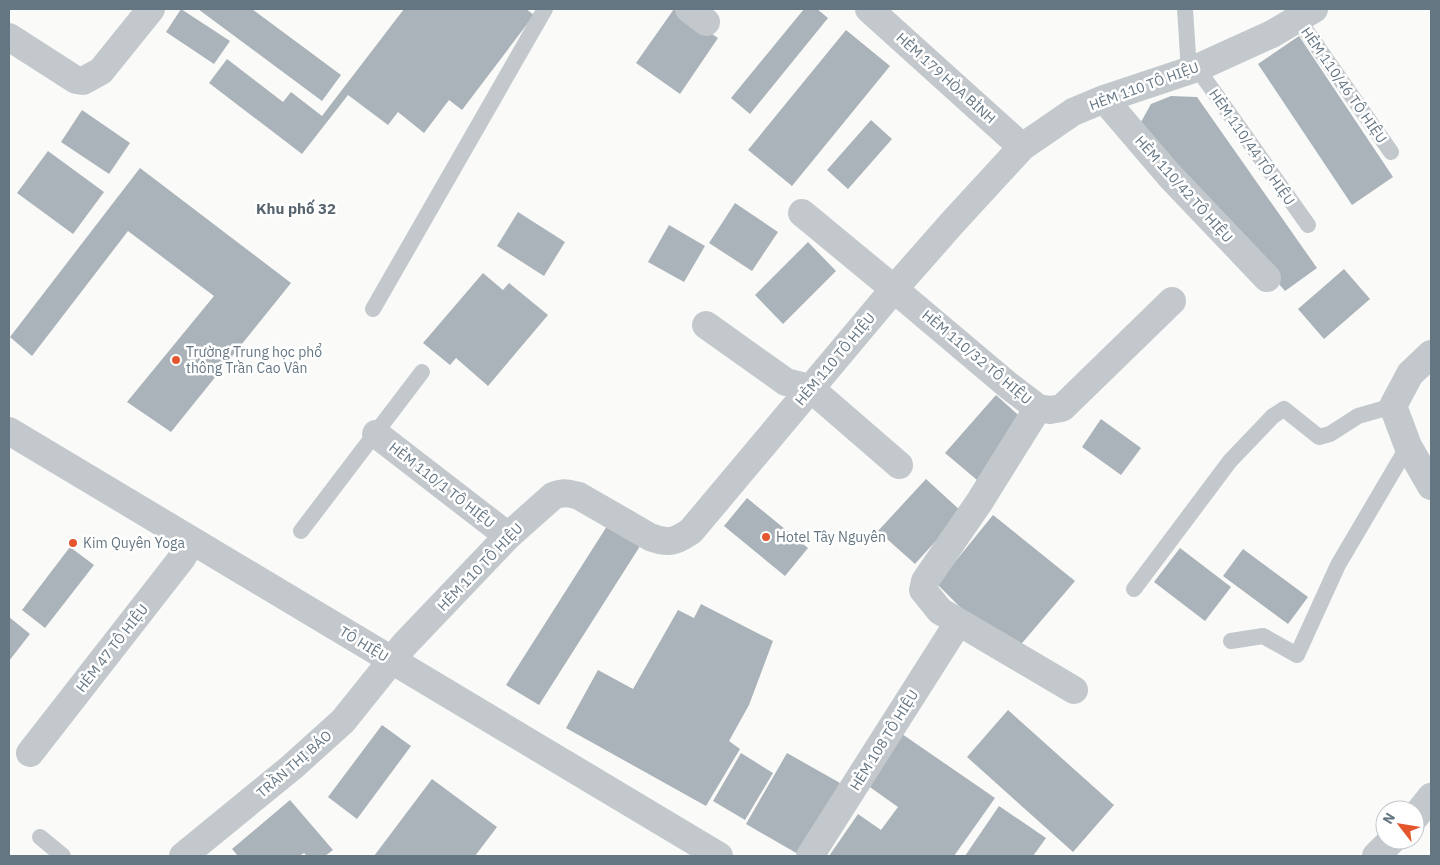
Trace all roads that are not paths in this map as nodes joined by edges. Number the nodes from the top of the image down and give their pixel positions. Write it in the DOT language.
graph roads {
  1 [pos="150,9"];
  2 [pos="545,9"];
  3 [pos="869,9"];
  4 [pos="1184,9"];
  5 [pos="1306,14"];
  6 [pos="12,44"];
  7 [pos="1193,70"];
  8 [pos="1104,99"];
  9 [pos="1022,147"];
  10 [pos="1391,152"];
  11 [pos="802,213"];
  12 [pos="1308,225"];
  13 [pos="1267,278"];
  14 [pos="894,289"];
  15 [pos="1172,301"];
  16 [pos="373,309"];
  17 [pos="706,325"];
  18 [pos="1431,354"];
  19 [pos="422,372"];
  20 [pos="810,388"];
  21 [pos="1393,406"];
  22 [pos="1038,408"];
  23 [pos="9,432"];
  24 [pos="376,434"];
  25 [pos="1408,446"];
  26 [pos="899,465"];
  27 [pos="1431,486"];
  28 [pos="301,531"];
  29 [pos="508,536"];
  30 [pos="192,541"];
  31 [pos="1134,589"];
  32 [pos="958,623"];
  33 [pos="1231,641"];
  34 [pos="392,660"];
  35 [pos="1074,690"];
  36 [pos="30,753"];
  37 [pos="40,837"];
  38 [pos="63,856"];
  39 [pos="183,856"];
  40 [pos="719,856"];
  41 [pos="810,856"];
  1 -- 6 [label="street"];
  2 -- 16 [label="lane"];
  3 -- 9 [label="street, HẺM 179 HÒA BÌNH"];
  4 -- 7 [label="lane"];
  5 -- 7 [label="street, HẺM 110 TÔ HIỆU"];
  5 -- 10 [label="lane, HẺM 110/46 TÔ HIỆU"];
  7 -- 8 [label="street, HẺM 110 TÔ HIỆU"];
  7 -- 12 [label="lane, HẺM 110/44 TÔ HIỆU"];
  8 -- 9 [label="street, HẺM 110 TÔ HIỆU"];
  8 -- 13 [label="street, HẺM 110/42 TÔ HIỆU"];
  9 -- 14 [label="street, HẺM 110 TÔ HIỆU"];
  11 -- 14 [label="street, HẺM 110/32 TÔ HIỆU"];
  14 -- 20 [label="street, HẺM 110 TÔ HIỆU"];
  14 -- 22 [label="street, HẺM 110/32 TÔ HIỆU"];
  15 -- 22 [label="street, HẺM 110/32 TÔ HIỆU"];
  17 -- 20 [label="street"];
  18 -- 21 [label="street"];
  19 -- 24 [label="lane"];
  20 -- 26 [label="street"];
  20 -- 29 [label="street, HẺM 110 TÔ HIỆU"];
  21 -- 25 [label="street"];
  21 -- 31 [label="lane"];
  22 -- 32 [label="street"];
  23 -- 30 [label="street, TÔ HIỆU"];
  24 -- 28 [label="lane"];
  24 -- 29 [label="street, HẺM 110/1 TÔ HIỆU"];
  25 -- 27 [label="street"];
  25 -- 33 [label="lane"];
  29 -- 34 [label="street, HẺM 110 TÔ HIỆU"];
  30 -- 34 [label="street, TÔ HIỆU"];
  30 -- 36 [label="street, HẺM 47 TÔ HIỆU"];
  32 -- 35 [label="street"];
  32 -- 41 [label="street, HẺM 108 TÔ HIỆU"];
  34 -- 39 [label="street, TRẦN THỊ BÁO"];
  34 -- 40 [label="street, TÔ HIỆU"];
  37 -- 38 [label="lane"];
}
